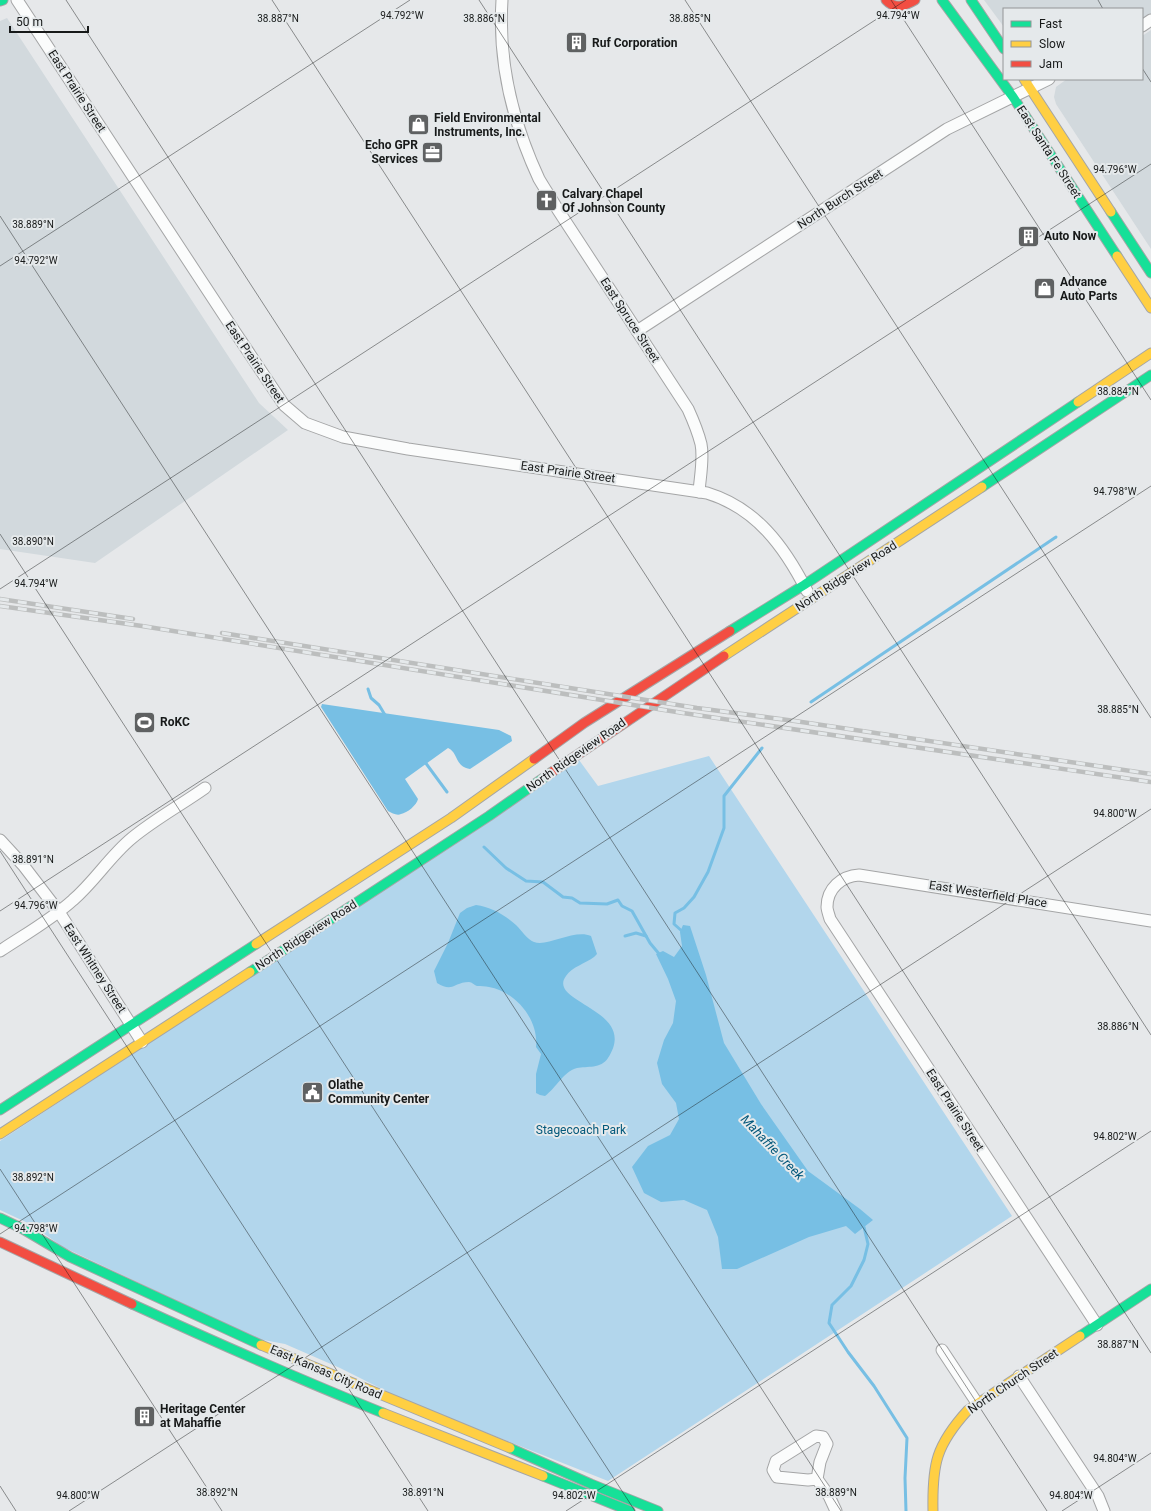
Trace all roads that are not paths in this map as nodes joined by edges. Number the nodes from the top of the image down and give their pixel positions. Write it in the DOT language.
graph roads {
  1 [pos="17,0"];
  2 [pos="502,0"];
  3 [pos="886,0"];
  4 [pos="915,0"];
  5 [pos="942,0"];
  6 [pos="971,0"];
  7 [pos="967,11"];
  8 [pos="991,30"];
  9 [pos="1003,48"];
  10 [pos="1044,80"];
  11 [pos="1028,83"];
  12 [pos="1013,96"];
  13 [pos="1151,273"];
  14 [pos="1151,308"];
  15 [pos="637,331"];
  16 [pos="1151,353"];
  17 [pos="1151,375"];
  18 [pos="699,492"];
  19 [pos="804,585"];
  20 [pos="811,598"];
  21 [pos="205,788"];
  22 [pos="0,840"];
  23 [pos="831,891"];
  24 [pos="59,912"];
  25 [pos="1151,921"];
  26 [pos="0,951"];
  27 [pos="131,1024"];
  28 [pos="142,1042"];
  29 [pos="0,1110"];
  30 [pos="0,1134"];
  31 [pos="0,1218"];
  32 [pos="0,1242"];
  33 [pos="1151,1289"];
  34 [pos="1096,1325"];
  35 [pos="942,1350"];
  36 [pos="1019,1376"];
  37 [pos="977,1403"];
  38 [pos="817,1479"];
  39 [pos="630,1511"];
  40 [pos="658,1511"];
  41 [pos="836,1511"];
  42 [pos="933,1511"];
  43 [pos="1104,1511"];
  1 -- 18 [label="street, East Prairie Street"];
  2 -- 15 [label="street, East Spruce Street"];
  3 -- 4 [label="main road"];
  5 -- 12 [label="main road, East Santa Fe Street"];
  6 -- 8 [label="main road"];
  7 -- 8 [label="main road"];
  8 -- 9 [label="main road"];
  10 -- 11 [label="street, North Burch Street"];
  11 -- 12 [label="street, North Burch Street"];
  11 -- 13 [label="main road, East Santa Fe Street"];
  12 -- 14 [label="main road, East Santa Fe Street"];
  12 -- 15 [label="street, North Burch Street"];
  15 -- 18 [label="street, East Spruce Street"];
  16 -- 19 [label="main road, North Ridgeview Road"];
  17 -- 20 [label="main road, North Ridgeview Road"];
  18 -- 19 [label="street"];
  19 -- 20 [label="street"];
  19 -- 27 [label="main road, North Ridgeview Road"];
  20 -- 28 [label="main road, North Ridgeview Road"];
  21 -- 24 [label="street"];
  22 -- 24 [label="street, East Whitney Street"];
  23 -- 25 [label="street, East Westerfield Place"];
  23 -- 34 [label="street, East Prairie Street"];
  24 -- 26 [label="street"];
  24 -- 27 [label="street, East Whitney Street"];
  27 -- 28 [label="street, East Whitney Street"];
  27 -- 29 [label="main road, North Ridgeview Road"];
  28 -- 30 [label="main road, North Ridgeview Road"];
  31 -- 40 [label="main road, East Kansas City Road"];
  32 -- 39 [label="main road, East Kansas City Road"];
  33 -- 34 [label="main road, North Church Street"];
  34 -- 36 [label="main road, North Church Street"];
  35 -- 37 [label="street"];
  36 -- 37 [label="main road, North Church Street"];
  36 -- 43 [label="street"];
  37 -- 42 [label="main road, North Church Street"];
  38 -- 38 [label="street"];
  38 -- 41 [label="street"];
}
